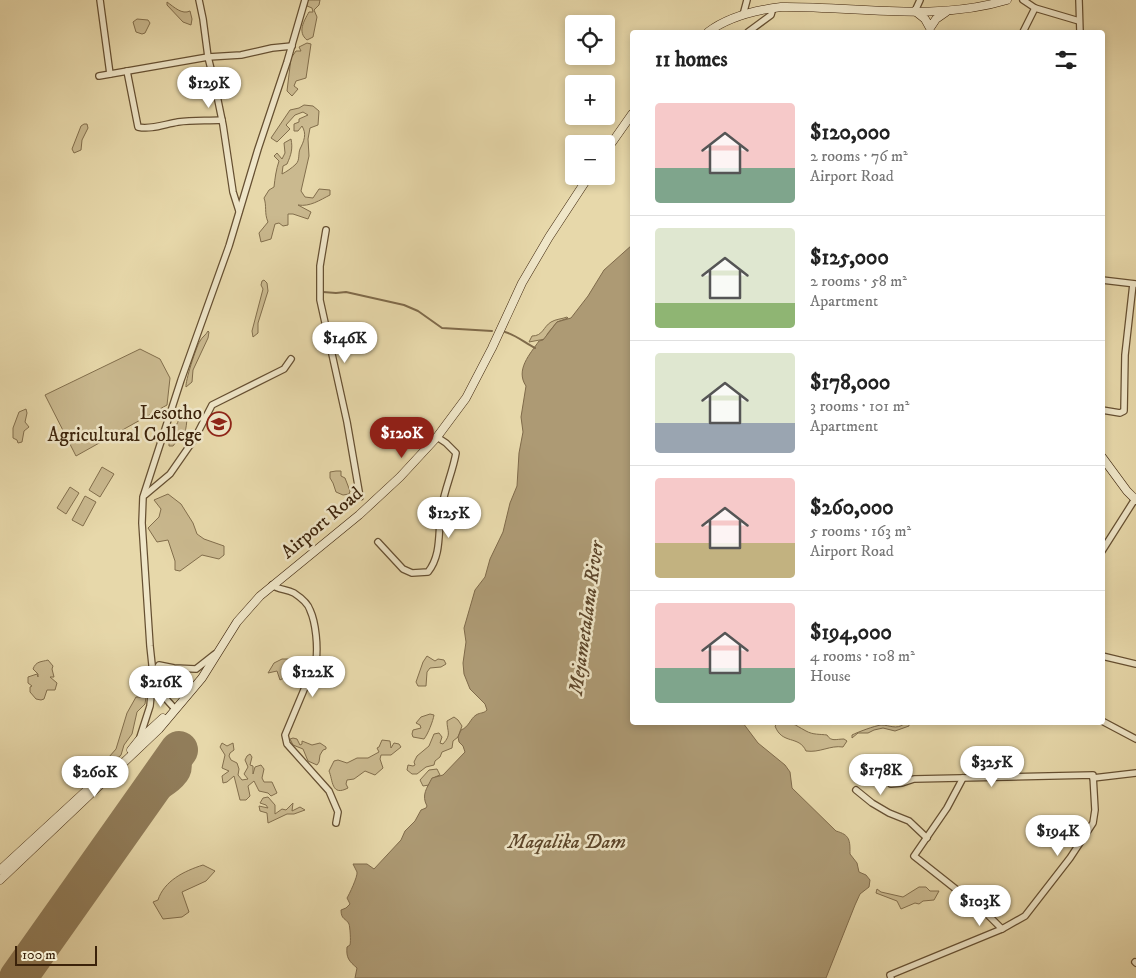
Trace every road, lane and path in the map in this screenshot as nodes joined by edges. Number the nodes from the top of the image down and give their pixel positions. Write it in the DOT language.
graph roads {
  1 [pos="100,0"];
  2 [pos="199,0"];
  3 [pos="305,0"];
  4 [pos="747,0"];
  5 [pos="920,0"];
  6 [pos="1007,0"];
  7 [pos="1024,0"];
  8 [pos="1078,0"];
  9 [pos="773,8"];
  10 [pos="1035,8"];
  11 [pos="948,10"];
  12 [pos="915,11"];
  13 [pos="930,12"];
  14 [pos="743,15"];
  15 [pos="1079,20"];
  16 [pos="711,30"];
  17 [pos="751,30"];
  18 [pos="930,30"];
  19 [pos="1024,30"];
  20 [pos="1080,30"];
  21 [pos="292,46"];
  22 [pos="208,57"];
  23 [pos="127,71"];
  24 [pos="110,74"];
  25 [pos="99,76"];
  26 [pos="630,117"];
  27 [pos="222,120"];
  28 [pos="615,138"];
  29 [pos="583,185"];
  30 [pos="239,211"];
  31 [pos="326,230"];
  32 [pos="1105,280"];
  33 [pos="1135,283"];
  34 [pos="291,359"];
  35 [pos="1105,410"];
  36 [pos="437,438"];
  37 [pos="1105,461"];
  38 [pos="144,497"];
  39 [pos="360,498"];
  40 [pos="1135,499"];
  41 [pos="378,542"];
  42 [pos="1105,546"];
  43 [pos="272,585"];
  44 [pos="221,650"];
  45 [pos="1105,657"];
  46 [pos="1136,664"];
  47 [pos="153,674"];
  48 [pos="175,709"];
  49 [pos="1105,723"];
  50 [pos="1136,739"];
  51 [pos="138,740"];
  52 [pos="1136,773"];
  53 [pos="963,778"];
  54 [pos="1092,778"];
  55 [pos="891,784"];
  56 [pos="856,790"];
  57 [pos="336,823"];
  58 [pos="927,838"];
  59 [pos="0,870"];
  60 [pos="0,880"];
  61 [pos="1002,929"];
  62 [pos="891,978"];
  1 -- 24 [label="street"];
  2 -- 22 [label="street"];
  3 -- 21 [label="street"];
  4 -- 14 [label="street"];
  5 -- 12 [label="street"];
  6 -- 11 [label="main road"];
  7 -- 10 [label="street"];
  8 -- 15 [label="street"];
  9 -- 12 [label="main road"];
  9 -- 14 [label="main road"];
  9 -- 17 [label="street"];
  10 -- 15 [label="street"];
  10 -- 19 [label="street"];
  11 -- 13 [label="main road"];
  11 -- 18 [label="main road"];
  12 -- 13 [label="main road"];
  12 -- 18 [label="main road"];
  13 -- 18 [label="main road"];
  14 -- 16 [label="main road"];
  15 -- 20 [label="street"];
  21 -- 22 [label="street"];
  21 -- 30 [label="street"];
  22 -- 23 [label="street"];
  22 -- 27 [label="street"];
  23 -- 24 [label="street"];
  23 -- 27 [label="street"];
  24 -- 25 [label="street"];
  26 -- 28 [label="main road"];
  27 -- 30 [label="street"];
  29 -- 36 [label="main road, Airport Road"];
  30 -- 38 [label="street"];
  31 -- 39 [label="street"];
  32 -- 33 [label="street"];
  33 -- 35 [label="street"];
  34 -- 38 [label="street"];
  36 -- 41 [label="street"];
  36 -- 43 [label="main road, Airport Road"];
  37 -- 40 [label="main road"];
  38 -- 47 [label="street"];
  40 -- 42 [label="street"];
  43 -- 44 [label="main road, Airport Road"];
  43 -- 57 [label="street"];
  44 -- 47 [label="street"];
  44 -- 48 [label="main road, Airport Road"];
  45 -- 46 [label="street"];
  47 -- 48 [label="street"];
  47 -- 51 [label="street"];
  48 -- 51 [label="main road, Airport Road"];
  48 -- 60 [label="main road, Airport Road"];
  49 -- 50 [label="street"];
  51 -- 59 [label="main road, Airport Road"];
  52 -- 54 [label="street"];
  53 -- 54 [label="street"];
  53 -- 55 [label="street"];
  53 -- 58 [label="street"];
  54 -- 61 [label="street"];
  56 -- 58 [label="street"];
  58 -- 61 [label="street"];
  61 -- 62 [label="street"];
}
